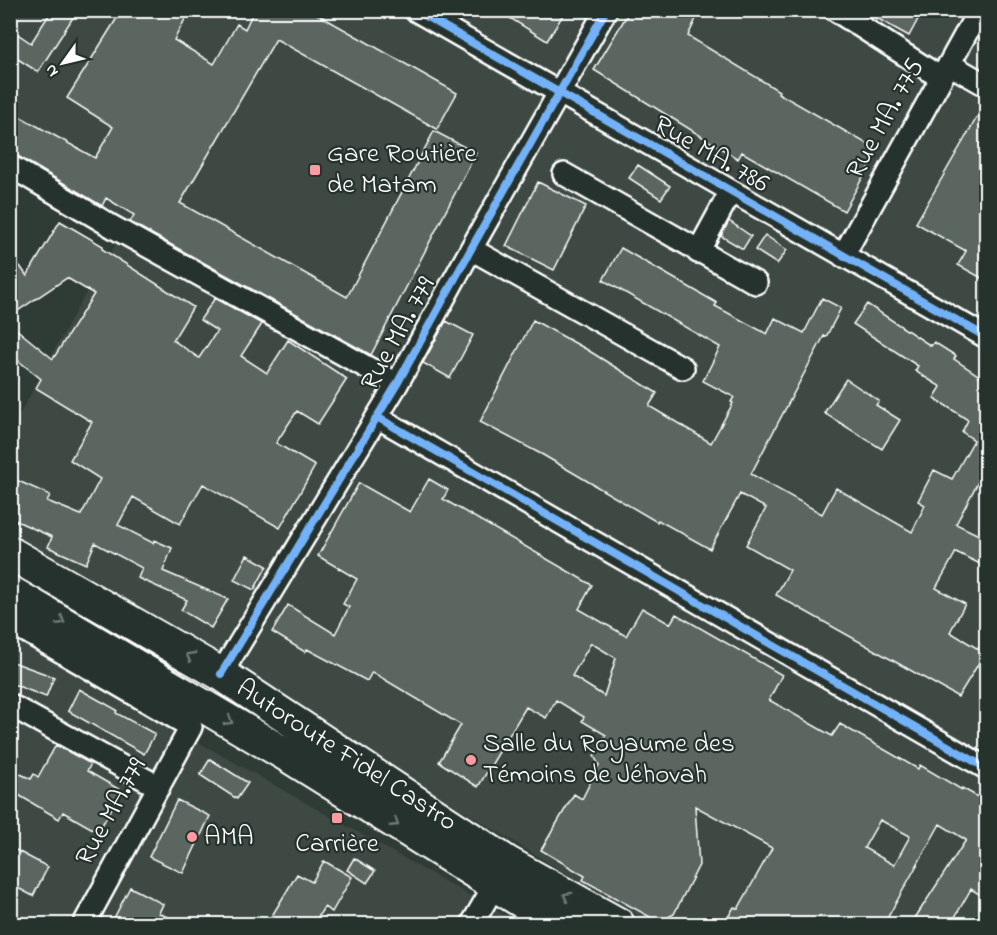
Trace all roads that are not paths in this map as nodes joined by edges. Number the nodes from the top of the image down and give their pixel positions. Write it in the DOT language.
graph roads {
  1 [pos="415,10"];
  2 [pos="606,10"];
  3 [pos="835,10"];
  4 [pos="979,10"];
  5 [pos="945,71"];
  6 [pos="987,85"];
  7 [pos="559,92"];
  8 [pos="10,166"];
  9 [pos="564,174"];
  10 [pos="732,191"];
  11 [pos="471,249"];
  12 [pos="698,252"];
  13 [pos="843,256"];
  14 [pos="756,283"];
  15 [pos="987,337"];
  16 [pos="683,368"];
  17 [pos="397,384"];
  18 [pos="376,417"];
  19 [pos="10,553"];
  20 [pos="10,592"];
  21 [pos="10,622"];
  22 [pos="221,674"];
  23 [pos="10,705"];
  24 [pos="987,768"];
  25 [pos="159,787"];
  26 [pos="494,886"];
  27 [pos="84,924"];
  28 [pos="472,924"];
  29 [pos="558,924"];
  30 [pos="618,924"];
  1 -- 7 [label="street, Rue MA. 786"];
  2 -- 7 [label="street, Rue MA. 779"];
  3 -- 5 [label="street"];
  4 -- 5 [label="street, Rue MA. 775"];
  5 -- 6 [label="street"];
  5 -- 13 [label="street, Rue MA. 775"];
  7 -- 10 [label="street, Rue MA. 786"];
  7 -- 11 [label="street, Rue MA. 779"];
  8 -- 17 [label="street"];
  9 -- 12 [label="street"];
  10 -- 12 [label="street"];
  10 -- 13 [label="street, Rue MA. 786"];
  11 -- 16 [label="street"];
  11 -- 17 [label="street, Rue MA. 779"];
  12 -- 14 [label="street"];
  13 -- 15 [label="street, Rue MA. 786"];
  17 -- 18 [label="street, Rue MA. 779"];
  18 -- 22 [label="street, Rue MA. 779"];
  18 -- 24 [label="street"];
  22 -- 19 [label="highway, Autoroute Fidel Castro, one-way"];
  20 -- 26 [label="highway, Autoroute Fidel Castro, one-way"];
  21 -- 25 [label="street, Rue MA.779"];
  30 -- 22 [label="highway, Autoroute Fidel Castro, one-way"];
  23 -- 25 [label="street"];
  25 -- 27 [label="street, Rue MA.779"];
  26 -- 28 [label="street"];
  26 -- 29 [label="highway, Autoroute Fidel Castro"];
}
